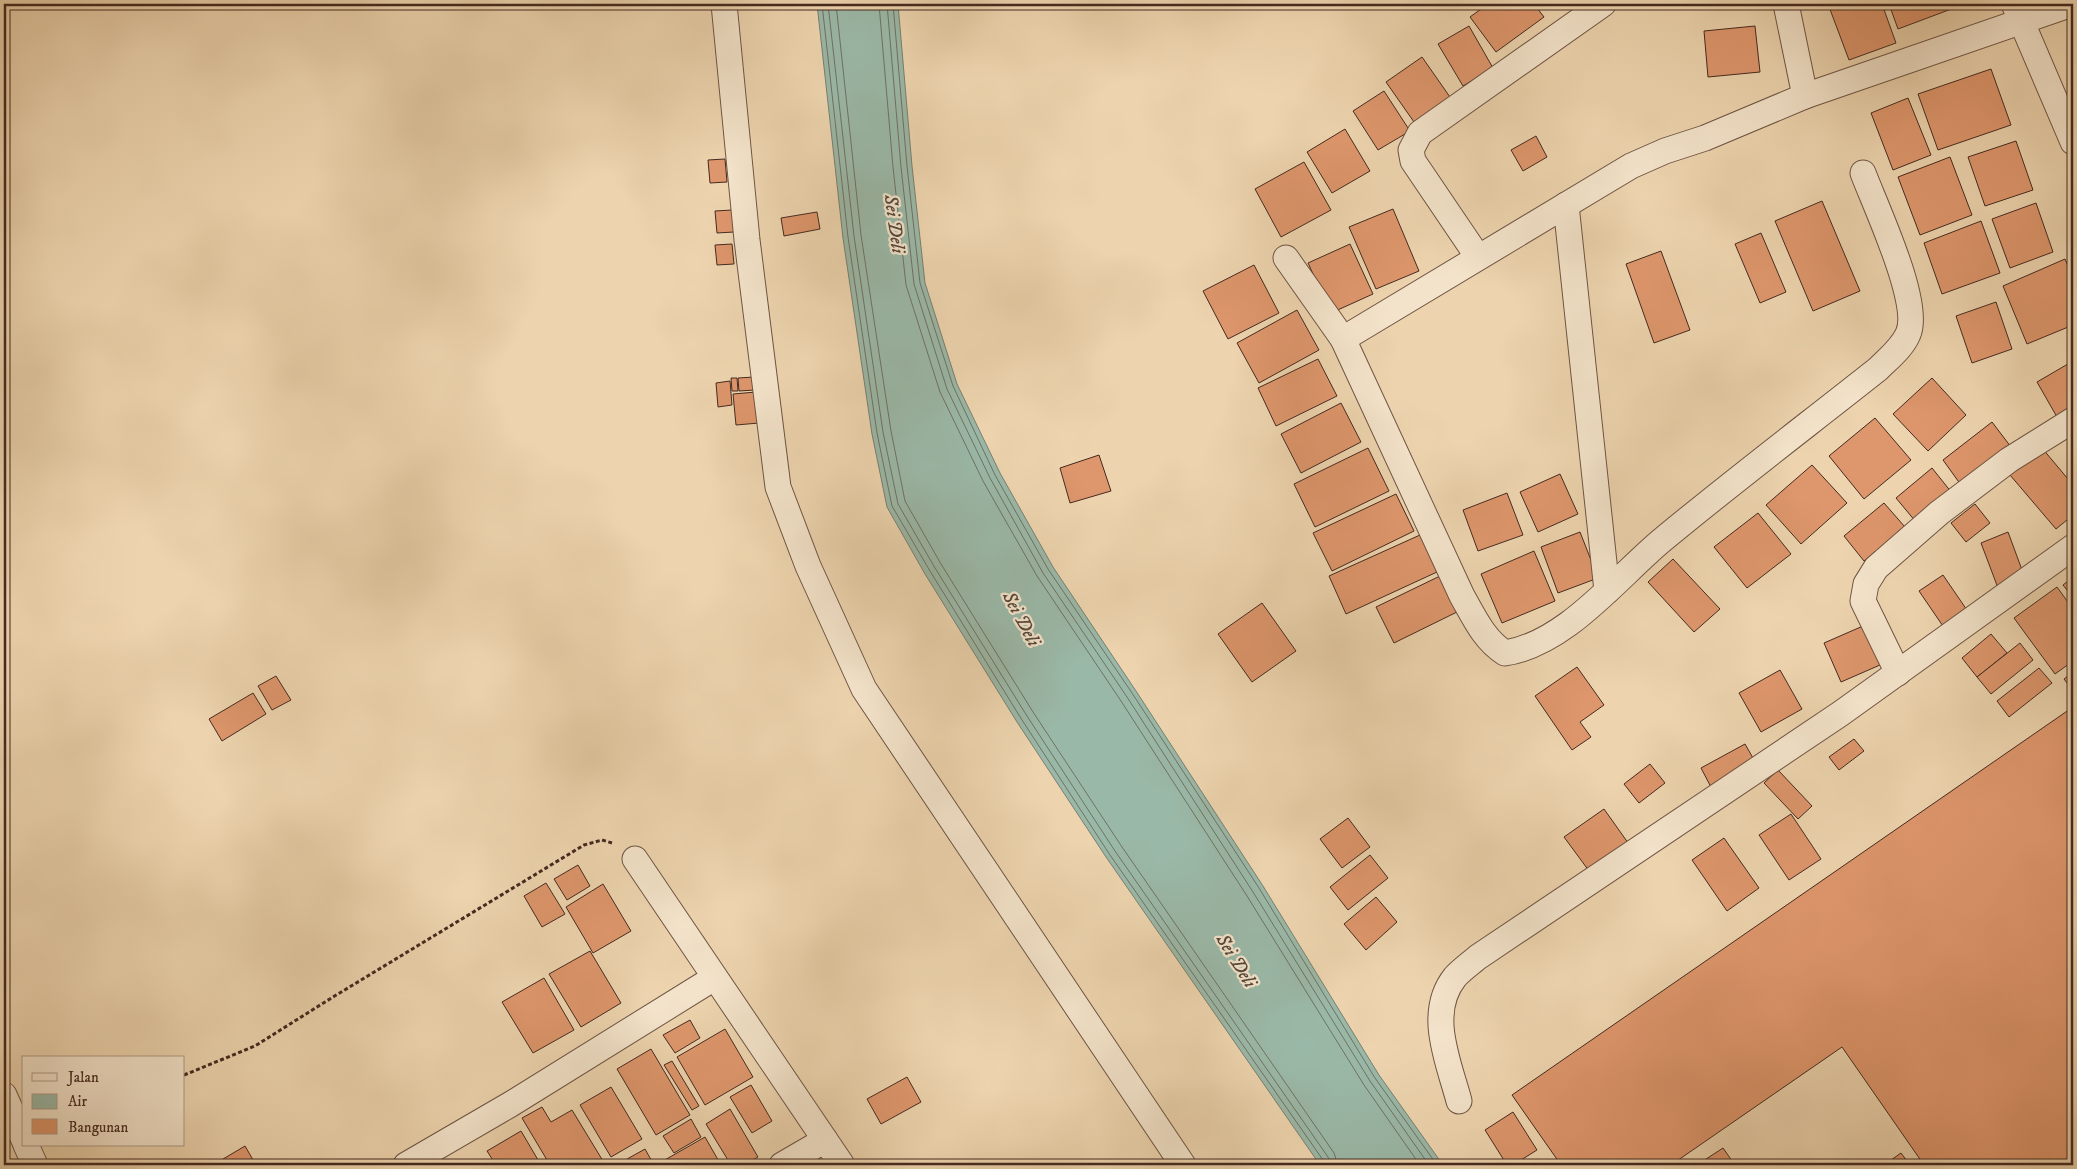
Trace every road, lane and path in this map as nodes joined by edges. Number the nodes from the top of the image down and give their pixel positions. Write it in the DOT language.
graph roads {
  1 [pos="724,4"];
  2 [pos="1603,4"];
  3 [pos="1786,4"];
  4 [pos="2072,4"];
  5 [pos="2018,13"];
  6 [pos="1805,96"];
  7 [pos="2073,142"];
  8 [pos="1863,173"];
  9 [pos="1566,205"];
  10 [pos="1478,257"];
  11 [pos="1286,258"];
  12 [pos="1342,339"];
  13 [pos="2073,420"];
  14 [pos="2073,547"];
  15 [pos="1607,591"];
  16 [pos="1898,673"];
  17 [pos="634,859"];
  18 [pos="714,978"];
  19 [pos="185,1075"];
  20 [pos="4,1095"];
  21 [pos="1459,1101"];
  22 [pos="22,1136"];
  23 [pos="825,1140"];
  24 [pos="26,1146"];
  25 [pos="35,1165"];
  26 [pos="406,1165"];
  27 [pos="782,1165"];
  28 [pos="842,1165"];
  29 [pos="1183,1165"];
  1 -- 29 [label="street"];
  2 -- 10 [label="street"];
  3 -- 6 [label="street"];
  4 -- 5 [label="street"];
  5 -- 6 [label="street"];
  5 -- 7 [label="street"];
  6 -- 9 [label="street"];
  8 -- 15 [label="street"];
  9 -- 10 [label="street"];
  9 -- 15 [label="street"];
  10 -- 12 [label="street"];
  11 -- 12 [label="street"];
  12 -- 15 [label="street"];
  13 -- 16 [label="street"];
  14 -- 16 [label="street"];
  16 -- 21 [label="street"];
  17 -- 18 [label="street"];
  17 -- 19 [label="path"];
  18 -- 23 [label="street"];
  18 -- 26 [label="street"];
  20 -- 22 [label="street"];
  23 -- 27 [label="street"];
  23 -- 28 [label="street"];
  24 -- 25 [label="street"];
}
